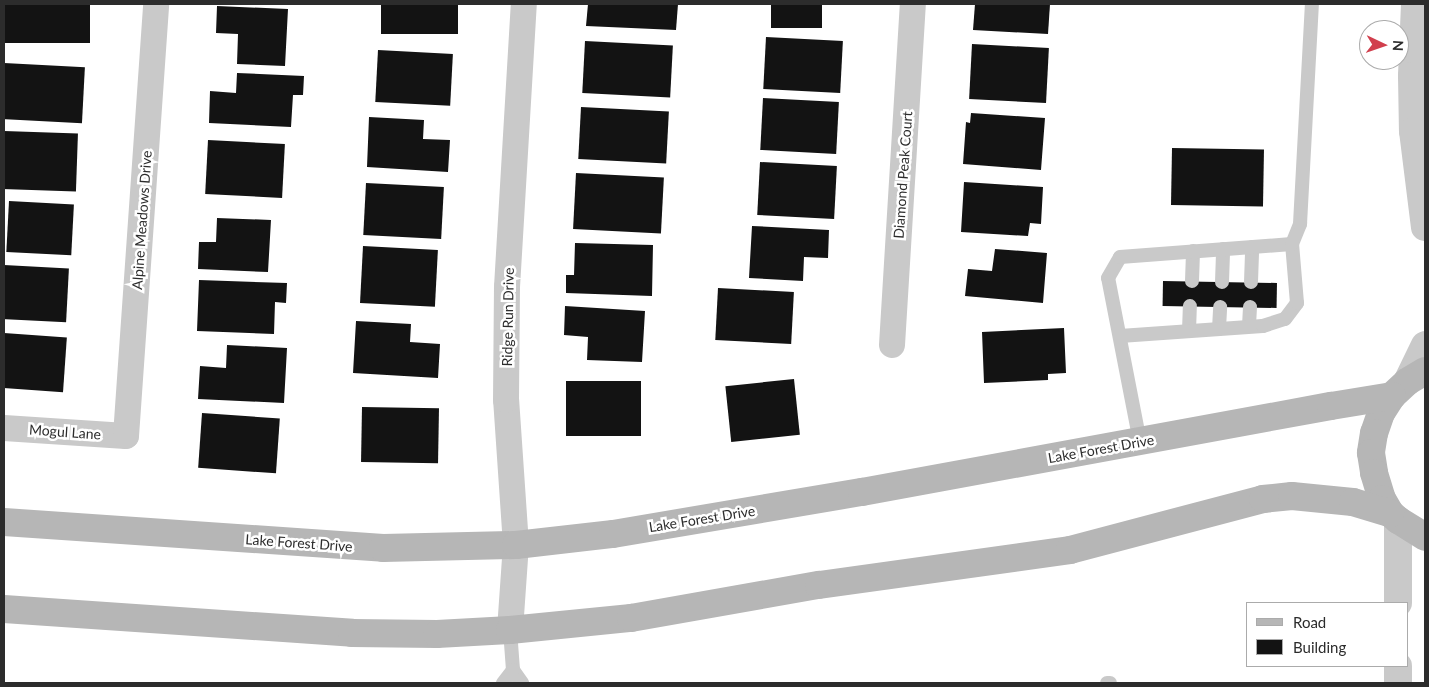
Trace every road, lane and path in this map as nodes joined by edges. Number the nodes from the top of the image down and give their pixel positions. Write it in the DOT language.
graph roads {
  1 [pos="156,4"];
  2 [pos="524,4"];
  3 [pos="913,4"];
  4 [pos="1312,4"];
  5 [pos="1415,4"];
  6 [pos="1425,227"];
  7 [pos="1292,244"];
  8 [pos="1252,247"];
  9 [pos="1223,249"];
  10 [pos="1193,251"];
  11 [pos="1192,281"];
  12 [pos="1222,282"];
  13 [pos="1251,282"];
  14 [pos="1190,306"];
  15 [pos="1220,307"];
  16 [pos="1250,307"];
  17 [pos="1249,326"];
  18 [pos="1219,329"];
  19 [pos="1189,331"];
  20 [pos="1120,336"];
  21 [pos="892,345"];
  22 [pos="1425,345"];
  23 [pos="1408,383"];
  24 [pos="4,428"];
  25 [pos="126,436"];
  26 [pos="1140,442"];
  27 [pos="1394,516"];
  28 [pos="4,522"];
  29 [pos="1425,537"];
  30 [pos="516,545"];
  31 [pos="1398,602"];
  32 [pos="4,608"];
  33 [pos="510,630"];
  34 [pos="1398,667"];
  35 [pos="512,670"];
  36 [pos="503,683"];
  37 [pos="522,683"];
  38 [pos="1398,683"];
  1 -- 25 [label="street, Alpine Meadows Drive"];
  2 -- 30 [label="street, Ridge Run Drive"];
  3 -- 21 [label="street, Diamond Peak Court"];
  4 -- 7 [label="lane"];
  5 -- 6 [label="street"];
  7 -- 8 [label="lane"];
  7 -- 17 [label="lane"];
  8 -- 9 [label="lane"];
  8 -- 13 [label="lane"];
  9 -- 10 [label="lane"];
  9 -- 12 [label="lane"];
  10 -- 11 [label="lane"];
  10 -- 20 [label="lane"];
  14 -- 19 [label="lane"];
  15 -- 18 [label="lane"];
  16 -- 17 [label="lane"];
  17 -- 18 [label="lane"];
  18 -- 19 [label="lane"];
  19 -- 20 [label="lane"];
  20 -- 26 [label="lane"];
  22 -- 23 [label="street"];
  23 -- 26 [label="main road, Lake Forest Drive"];
  23 -- 27 [label="main road"];
  24 -- 25 [label="street, Mogul Lane"];
  26 -- 30 [label="main road, Lake Forest Drive"];
  27 -- 29 [label="main road"];
  27 -- 31 [label="street"];
  27 -- 33 [label="main road"];
  28 -- 30 [label="main road, Lake Forest Drive"];
  30 -- 33 [label="street, Ridge Run Drive"];
  32 -- 33 [label="main road"];
  33 -- 35 [label="lane"];
  34 -- 38 [label="street"];
  35 -- 36 [label="lane"];
  35 -- 37 [label="lane"];
}
